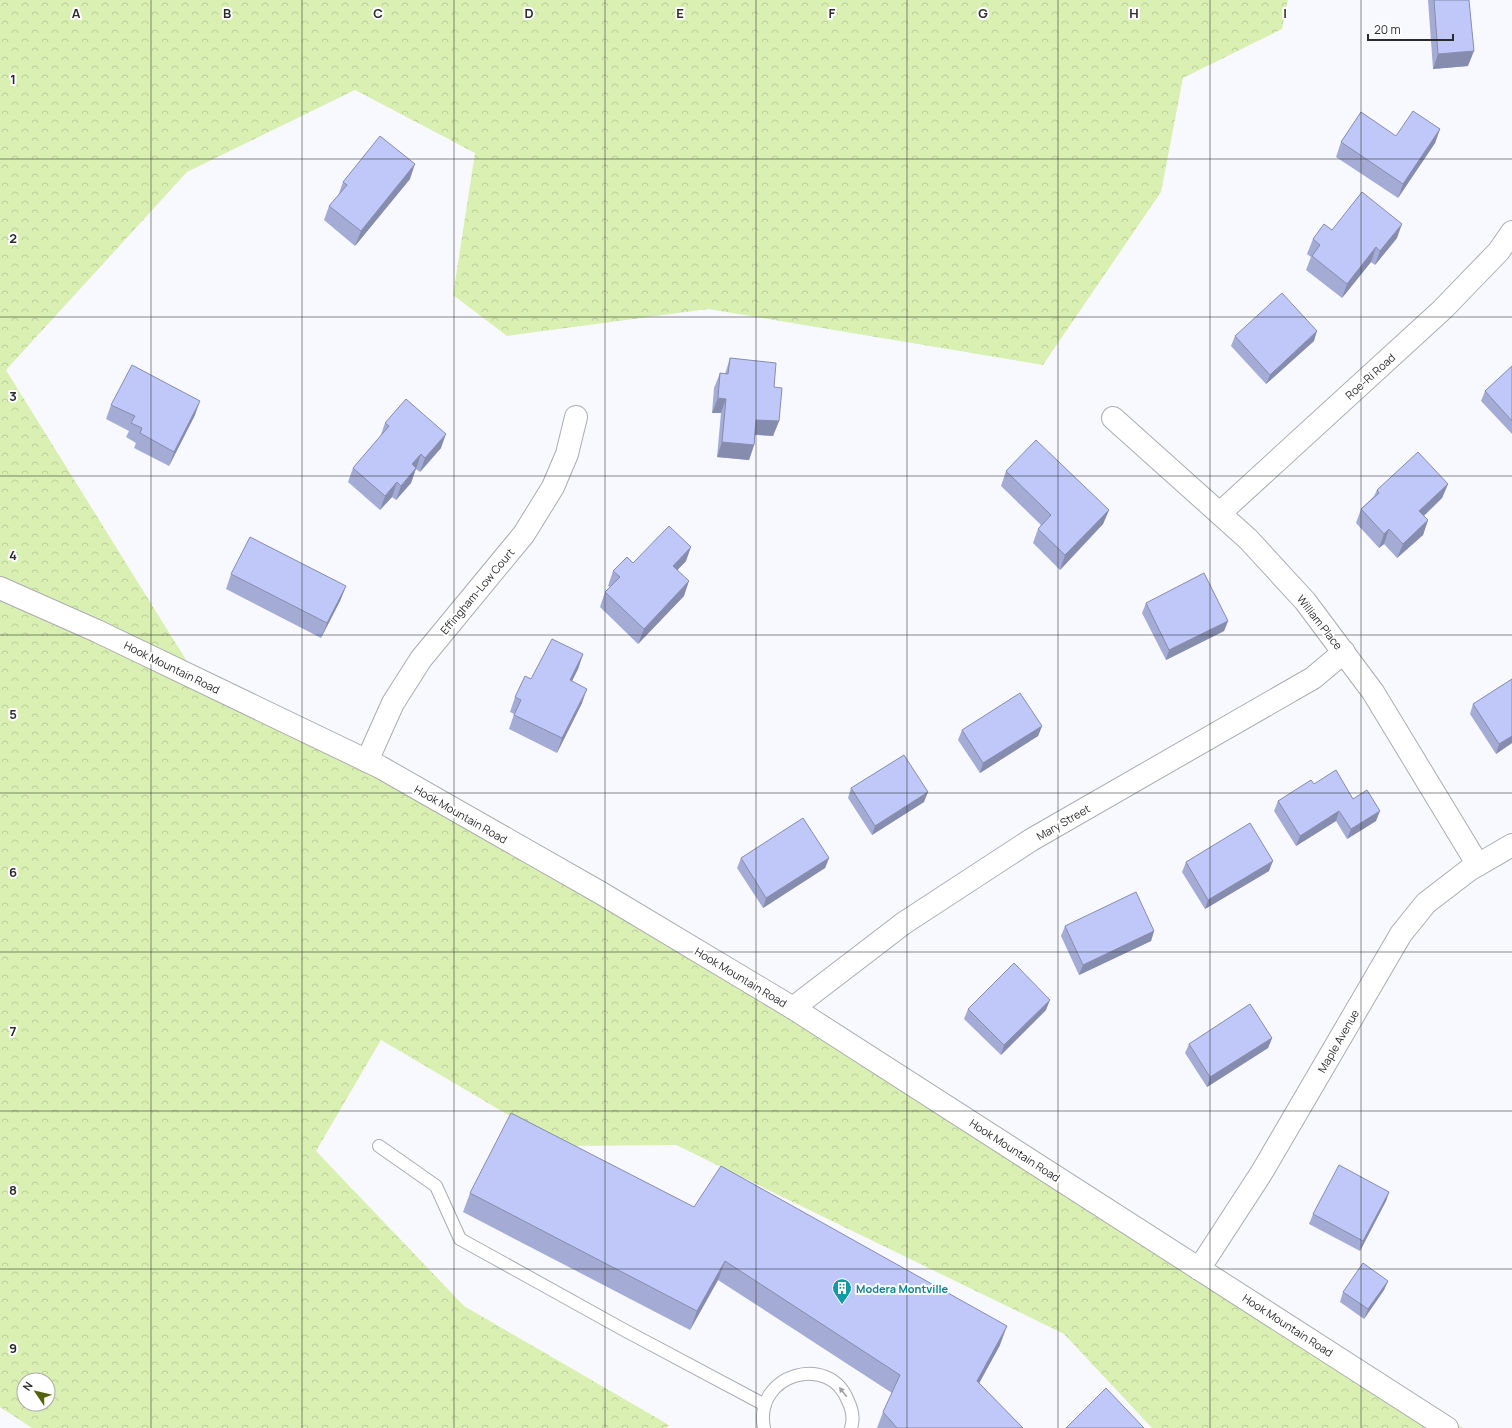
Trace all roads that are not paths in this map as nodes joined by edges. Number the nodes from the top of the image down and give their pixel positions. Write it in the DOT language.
graph roads {
  1 [pos="1512,232"];
  2 [pos="576,417"];
  3 [pos="1113,418"];
  4 [pos="1220,513"];
  5 [pos="0,588"];
  6 [pos="1344,652"];
  7 [pos="367,761"];
  8 [pos="1512,845"];
  9 [pos="1478,865"];
  10 [pos="793,1008"];
  11 [pos="379,1146"];
  12 [pos="1199,1269"];
  13 [pos="764,1405"];
  14 [pos="764,1428"];
  15 [pos="851,1428"];
  16 [pos="1448,1428"];
  1 -- 4 [label="street, Roe-Ri Road"];
  2 -- 7 [label="street, Effingham-Low Court"];
  3 -- 4 [label="street, William Place"];
  4 -- 6 [label="street, William Place"];
  5 -- 7 [label="street, Hook Mountain Road"];
  6 -- 9 [label="street, William Place"];
  6 -- 10 [label="street, Mary Street"];
  7 -- 10 [label="street, Hook Mountain Road"];
  8 -- 9 [label="street, Maple Avenue"];
  9 -- 12 [label="street, Maple Avenue"];
  10 -- 12 [label="street, Hook Mountain Road"];
  11 -- 13 [label="lane"];
  12 -- 16 [label="street, Hook Mountain Road"];
  13 -- 14 [label="lane"];
  15 -- 13 [label="lane, one-way"];
}
